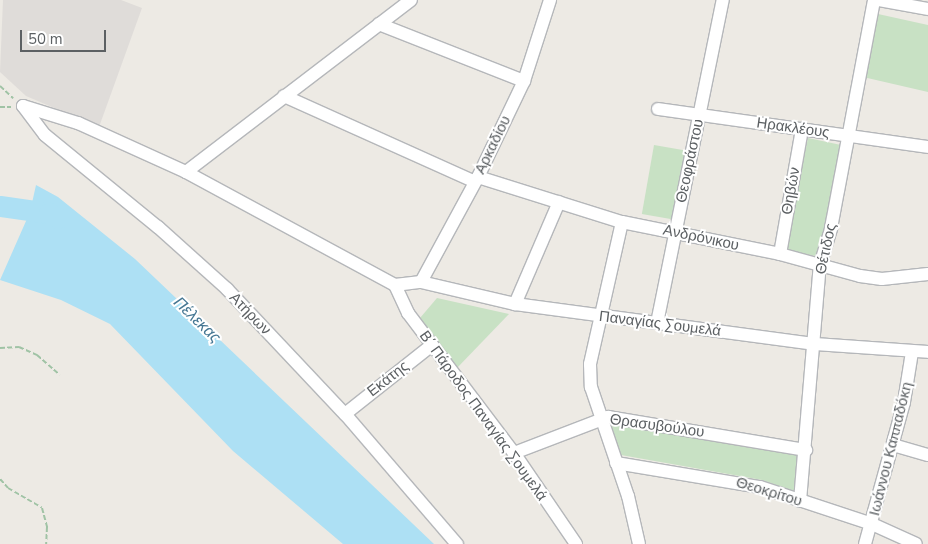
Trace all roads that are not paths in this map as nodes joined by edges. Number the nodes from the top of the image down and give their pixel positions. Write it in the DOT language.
graph roads {
  1 [pos="412,0"];
  2 [pos="550,0"];
  3 [pos="723,0"];
  4 [pos="876,0"];
  5 [pos="928,9"];
  6 [pos="379,24"];
  7 [pos="524,81"];
  8 [pos="284,96"];
  9 [pos="658,109"];
  10 [pos="700,115"];
  11 [pos="802,129"];
  12 [pos="849,136"];
  13 [pos="928,147"];
  14 [pos="186,172"];
  15 [pos="476,180"];
  16 [pos="559,202"];
  17 [pos="622,222"];
  18 [pos="676,232"];
  19 [pos="780,254"];
  20 [pos="820,266"];
  21 [pos="928,274"];
  22 [pos="421,282"];
  23 [pos="395,285"];
  24 [pos="515,304"];
  25 [pos="599,316"];
  26 [pos="657,323"];
  27 [pos="815,344"];
  28 [pos="432,345"];
  29 [pos="912,352"];
  30 [pos="928,352"];
  31 [pos="345,414"];
  32 [pos="602,418"];
  33 [pos="893,445"];
  34 [pos="806,450"];
  35 [pos="514,453"];
  36 [pos="928,455"];
  37 [pos="616,463"];
  38 [pos="800,501"];
  39 [pos="872,524"];
  40 [pos="457,544"];
  41 [pos="576,544"];
  42 [pos="639,544"];
  43 [pos="865,544"];
  44 [pos="916,544"];
  1 -- 6 [label="street"];
  2 -- 7 [label="street, Αρκαδίου"];
  3 -- 10 [label="street, Θεοφράστου"];
  4 -- 5 [label="street"];
  4 -- 12 [label="street, Θέτιδος"];
  6 -- 7 [label="street"];
  6 -- 8 [label="street"];
  7 -- 15 [label="street, Αρκαδίου"];
  8 -- 14 [label="street"];
  8 -- 15 [label="street, Ανδρόνικου"];
  9 -- 10 [label="street, Ηρακλέους"];
  10 -- 11 [label="street, Ηρακλέους"];
  10 -- 18 [label="street, Θεοφράστου"];
  11 -- 12 [label="street, Ηρακλέους"];
  11 -- 19 [label="street, Θηβών"];
  12 -- 13 [label="street, Ηρακλέους"];
  12 -- 20 [label="street, Θέτιδος"];
  14 -- 23 [label="street"];
  14 -- 31 [label="street, Ατήρων"];
  15 -- 16 [label="street, Ανδρόνικου"];
  15 -- 22 [label="street, Αρκαδίου"];
  16 -- 17 [label="street, Ανδρόνικου"];
  16 -- 24 [label="street"];
  17 -- 18 [label="street, Ανδρόνικου"];
  17 -- 25 [label="street"];
  18 -- 19 [label="street, Ανδρόνικου"];
  18 -- 26 [label="street, Θεοφράστου"];
  19 -- 20 [label="street, Ανδρόνικου"];
  20 -- 21 [label="street, Ανδρόνικου"];
  20 -- 27 [label="street, Θέτιδος"];
  22 -- 23 [label="street, Παναγίας Σουμελά"];
  22 -- 24 [label="street, Παναγίας Σουμελά"];
  23 -- 28 [label="street, Β΄ Πάροδος Παναγίας Σουμελά"];
  24 -- 25 [label="street, Παναγίας Σουμελά"];
  25 -- 26 [label="street, Παναγίας Σουμελά"];
  25 -- 32 [label="street"];
  26 -- 27 [label="street, Παναγίας Σουμελά"];
  27 -- 29 [label="street, Παναγίας Σουμελά"];
  27 -- 34 [label="street, Θέτιδος"];
  28 -- 31 [label="street, Εκάτης"];
  28 -- 35 [label="street, Β΄ Πάροδος Παναγίας Σουμελά"];
  29 -- 30 [label="street, Παναγίας Σουμελά"];
  29 -- 33 [label="street, Ιωάννου Καππαδόκη"];
  31 -- 40 [label="street, Ατήρων"];
  32 -- 34 [label="street, Θρασυβούλου"];
  32 -- 35 [label="street, Θρασυβούλου"];
  32 -- 37 [label="street"];
  33 -- 36 [label="street"];
  33 -- 39 [label="street, Ιωάννου Καππαδόκη"];
  34 -- 38 [label="street, Θέτιδος"];
  35 -- 41 [label="street, Β΄ Πάροδος Παναγίας Σουμελά"];
  37 -- 38 [label="street, Θεοκρίτου"];
  37 -- 42 [label="street"];
  38 -- 39 [label="street, Θεοκρίτου"];
  39 -- 43 [label="street, Ιωάννου Καππαδόκη"];
  39 -- 44 [label="street, Θεοκρίτου"];
}
